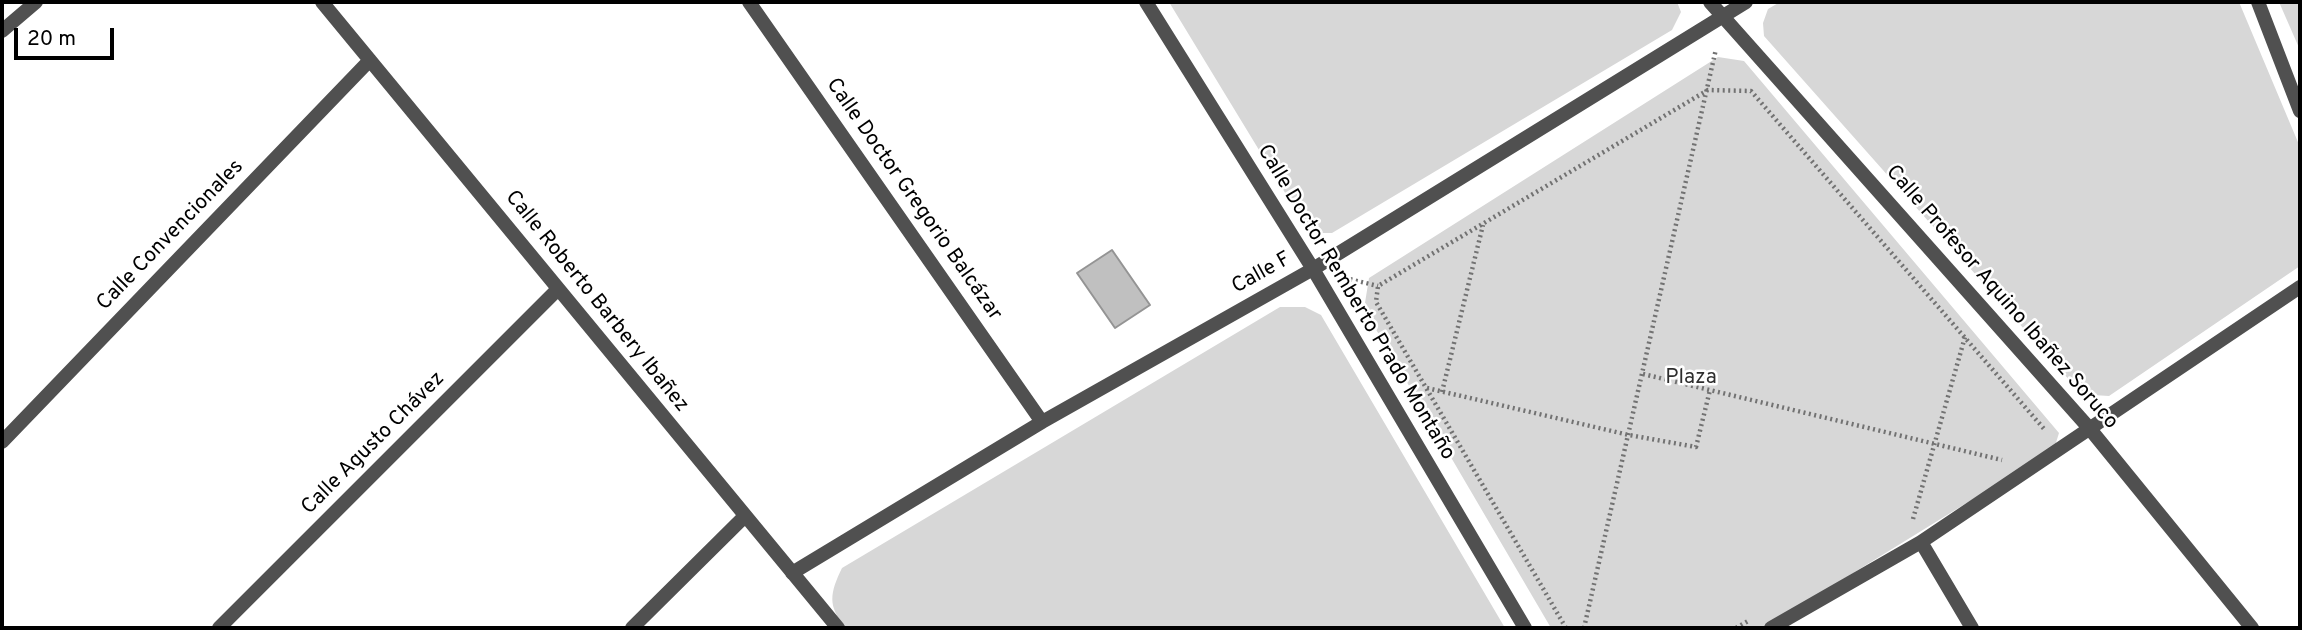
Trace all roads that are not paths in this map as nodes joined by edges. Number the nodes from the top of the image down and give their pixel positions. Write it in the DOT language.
graph roads {
  1 [pos="36,2"];
  2 [pos="322,2"];
  3 [pos="749,2"];
  4 [pos="1146,2"];
  5 [pos="1710,2"];
  6 [pos="1746,2"];
  7 [pos="2258,2"];
  8 [pos="1723,15"];
  9 [pos="2,31"];
  10 [pos="370,60"];
  11 [pos="2299,106"];
  12 [pos="1313,269"];
  13 [pos="2300,287"];
  14 [pos="558,289"];
  15 [pos="1042,422"];
  16 [pos="2090,429"];
  17 [pos="2,442"];
  18 [pos="746,516"];
  19 [pos="1921,542"];
  20 [pos="792,573"];
  21 [pos="219,628"];
  22 [pos="632,628"];
  23 [pos="838,628"];
  24 [pos="1525,628"];
  25 [pos="1772,628"];
  26 [pos="1972,628"];
  27 [pos="2252,628"];
  1 -- 9 [label="street"];
  2 -- 10 [label="street, Calle Roberto Barbery Ibañez"];
  3 -- 15 [label="street, Calle Doctor Gregorio Balcázar"];
  4 -- 12 [label="street, Calle Doctor Remberto Prado Montaño"];
  5 -- 8 [label="street, Calle Profesor Aquino Ibañez Soruco"];
  6 -- 8 [label="street, Calle F"];
  7 -- 11 [label="street"];
  8 -- 12 [label="street, Calle F"];
  8 -- 16 [label="street, Calle Profesor Aquino Ibañez Soruco"];
  10 -- 14 [label="street, Calle Roberto Barbery Ibañez"];
  10 -- 17 [label="street, Calle Convencionales"];
  12 -- 15 [label="street, Calle F"];
  12 -- 24 [label="street, Calle Doctor Remberto Prado Montaño"];
  13 -- 16 [label="street"];
  14 -- 18 [label="street, Calle Roberto Barbery Ibañez"];
  14 -- 21 [label="street, Calle Agusto Chávez"];
  15 -- 20 [label="street, Calle F"];
  16 -- 19 [label="street"];
  16 -- 27 [label="street, Calle Profesor Aquino Ibañez Soruco"];
  18 -- 20 [label="street, Calle Roberto Barbery Ibañez"];
  18 -- 22 [label="street"];
  19 -- 25 [label="street"];
  19 -- 26 [label="street"];
  20 -- 23 [label="street, Calle Roberto Barbery Ibañez"];
}
